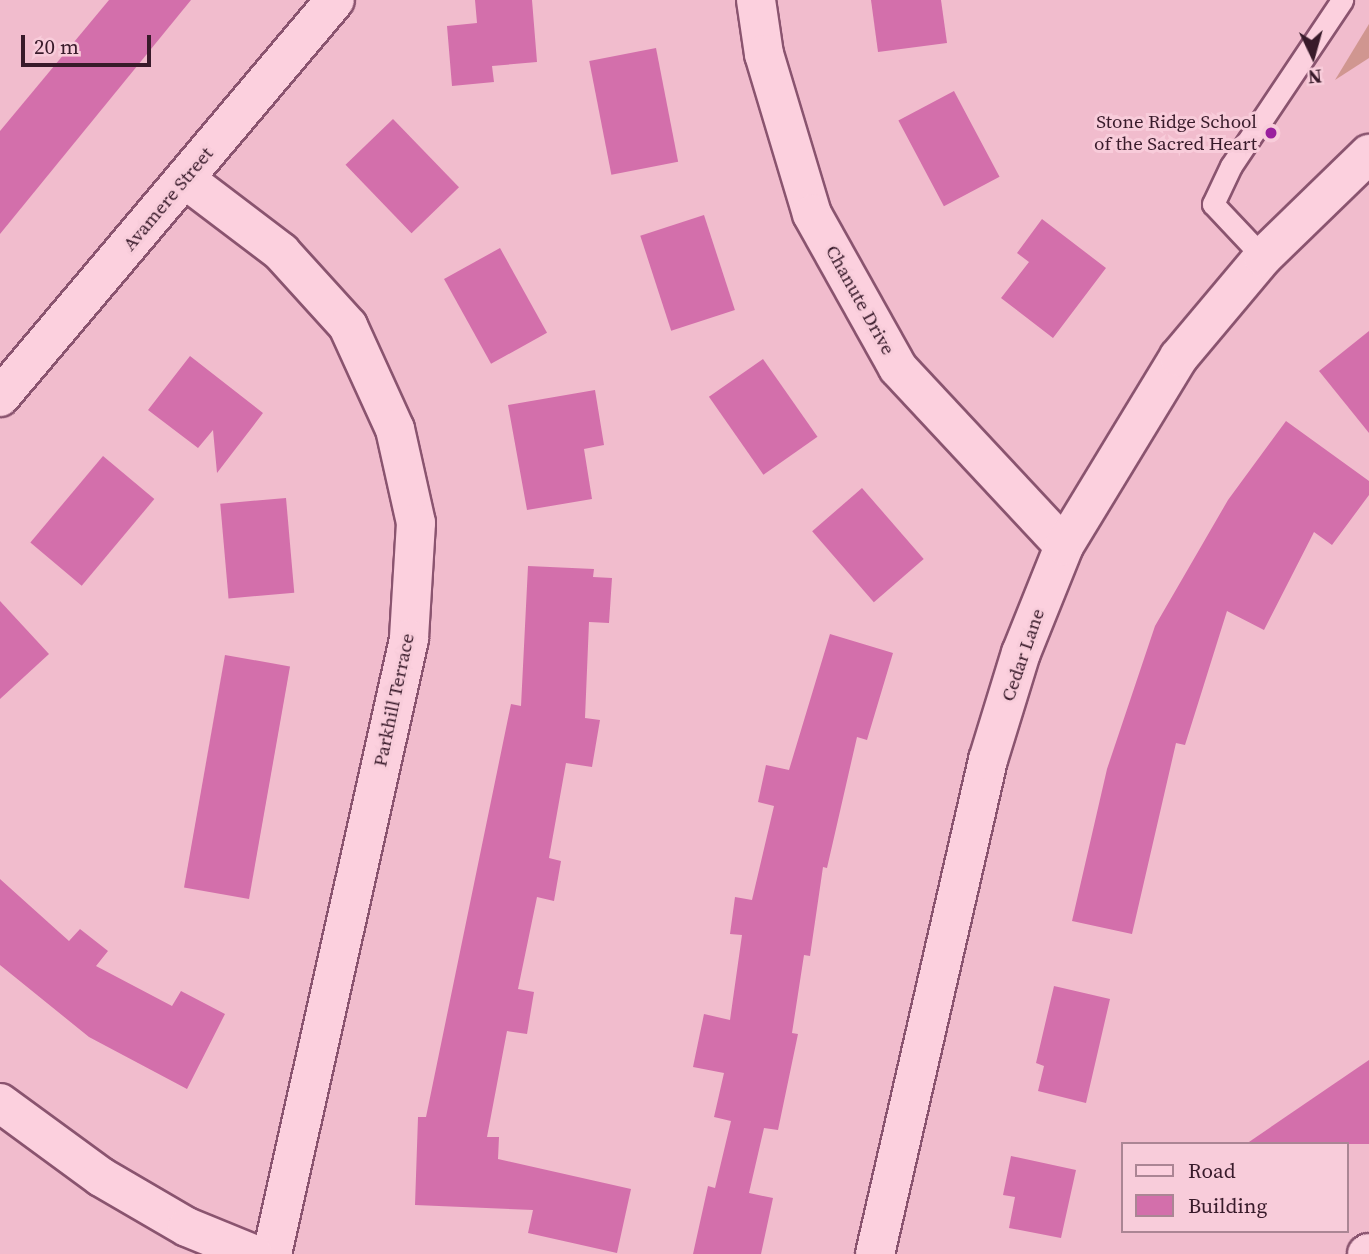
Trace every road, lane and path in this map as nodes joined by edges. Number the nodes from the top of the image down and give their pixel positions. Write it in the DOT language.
graph roads {
  1 [pos="335,0"];
  2 [pos="757,0"];
  3 [pos="1342,0"];
  4 [pos="1369,153"];
  5 [pos="185,179"];
  6 [pos="1263,257"];
  7 [pos="0,397"];
  8 [pos="1063,546"];
  9 [pos="0,1103"];
  10 [pos="253,1254"];
  11 [pos="272,1254"];
  12 [pos="875,1254"];
  1 -- 5 [label="street, Avamere Street"];
  2 -- 8 [label="street, Chanute Drive"];
  3 -- 6 [label="lane"];
  4 -- 6 [label="street, Cedar Lane"];
  5 -- 7 [label="street, Avamere Street"];
  5 -- 11 [label="street, Parkhill Terrace"];
  6 -- 8 [label="street, Cedar Lane"];
  8 -- 12 [label="street, Cedar Lane"];
  9 -- 10 [label="street"];
}
